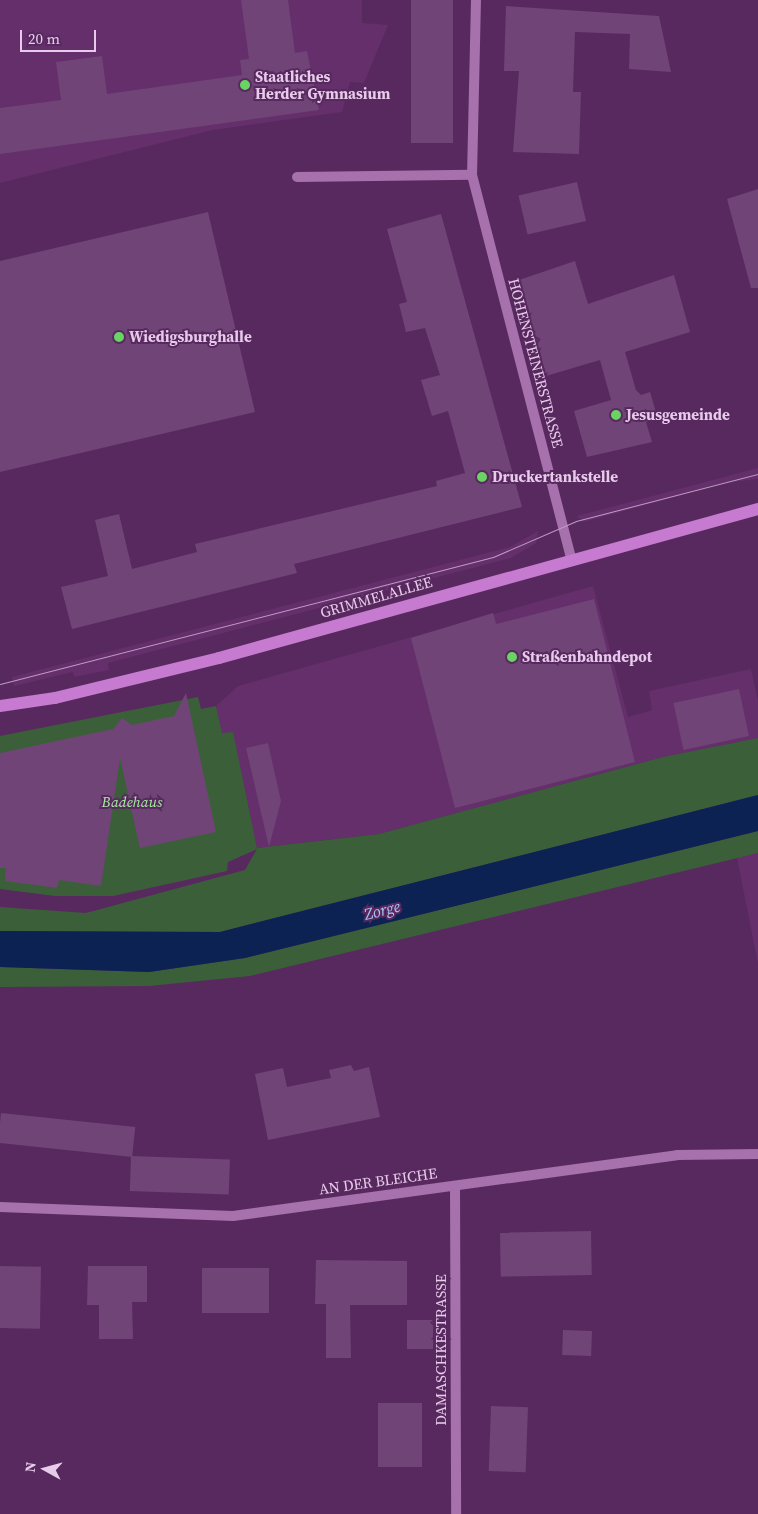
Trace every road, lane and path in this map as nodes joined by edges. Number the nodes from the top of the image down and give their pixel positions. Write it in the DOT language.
graph roads {
  1 [pos="476,0"];
  2 [pos="472,175"];
  3 [pos="297,177"];
  4 [pos="758,509"];
  5 [pos="571,559"];
  6 [pos="0,706"];
  7 [pos="758,1154"];
  8 [pos="455,1186"];
  9 [pos="0,1207"];
  10 [pos="456,1514"];
  1 -- 2 [label="street, HOHENSTEINERSTRASSE"];
  2 -- 3 [label="street"];
  2 -- 5 [label="street, HOHENSTEINERSTRASSE"];
  4 -- 5 [label="main road, GRIMMELALLEE"];
  5 -- 6 [label="main road, GRIMMELALLEE"];
  7 -- 8 [label="street, AN DER BLEICHE"];
  8 -- 9 [label="street, AN DER BLEICHE"];
  8 -- 10 [label="street, DAMASCHKESTRASSE"];
}
